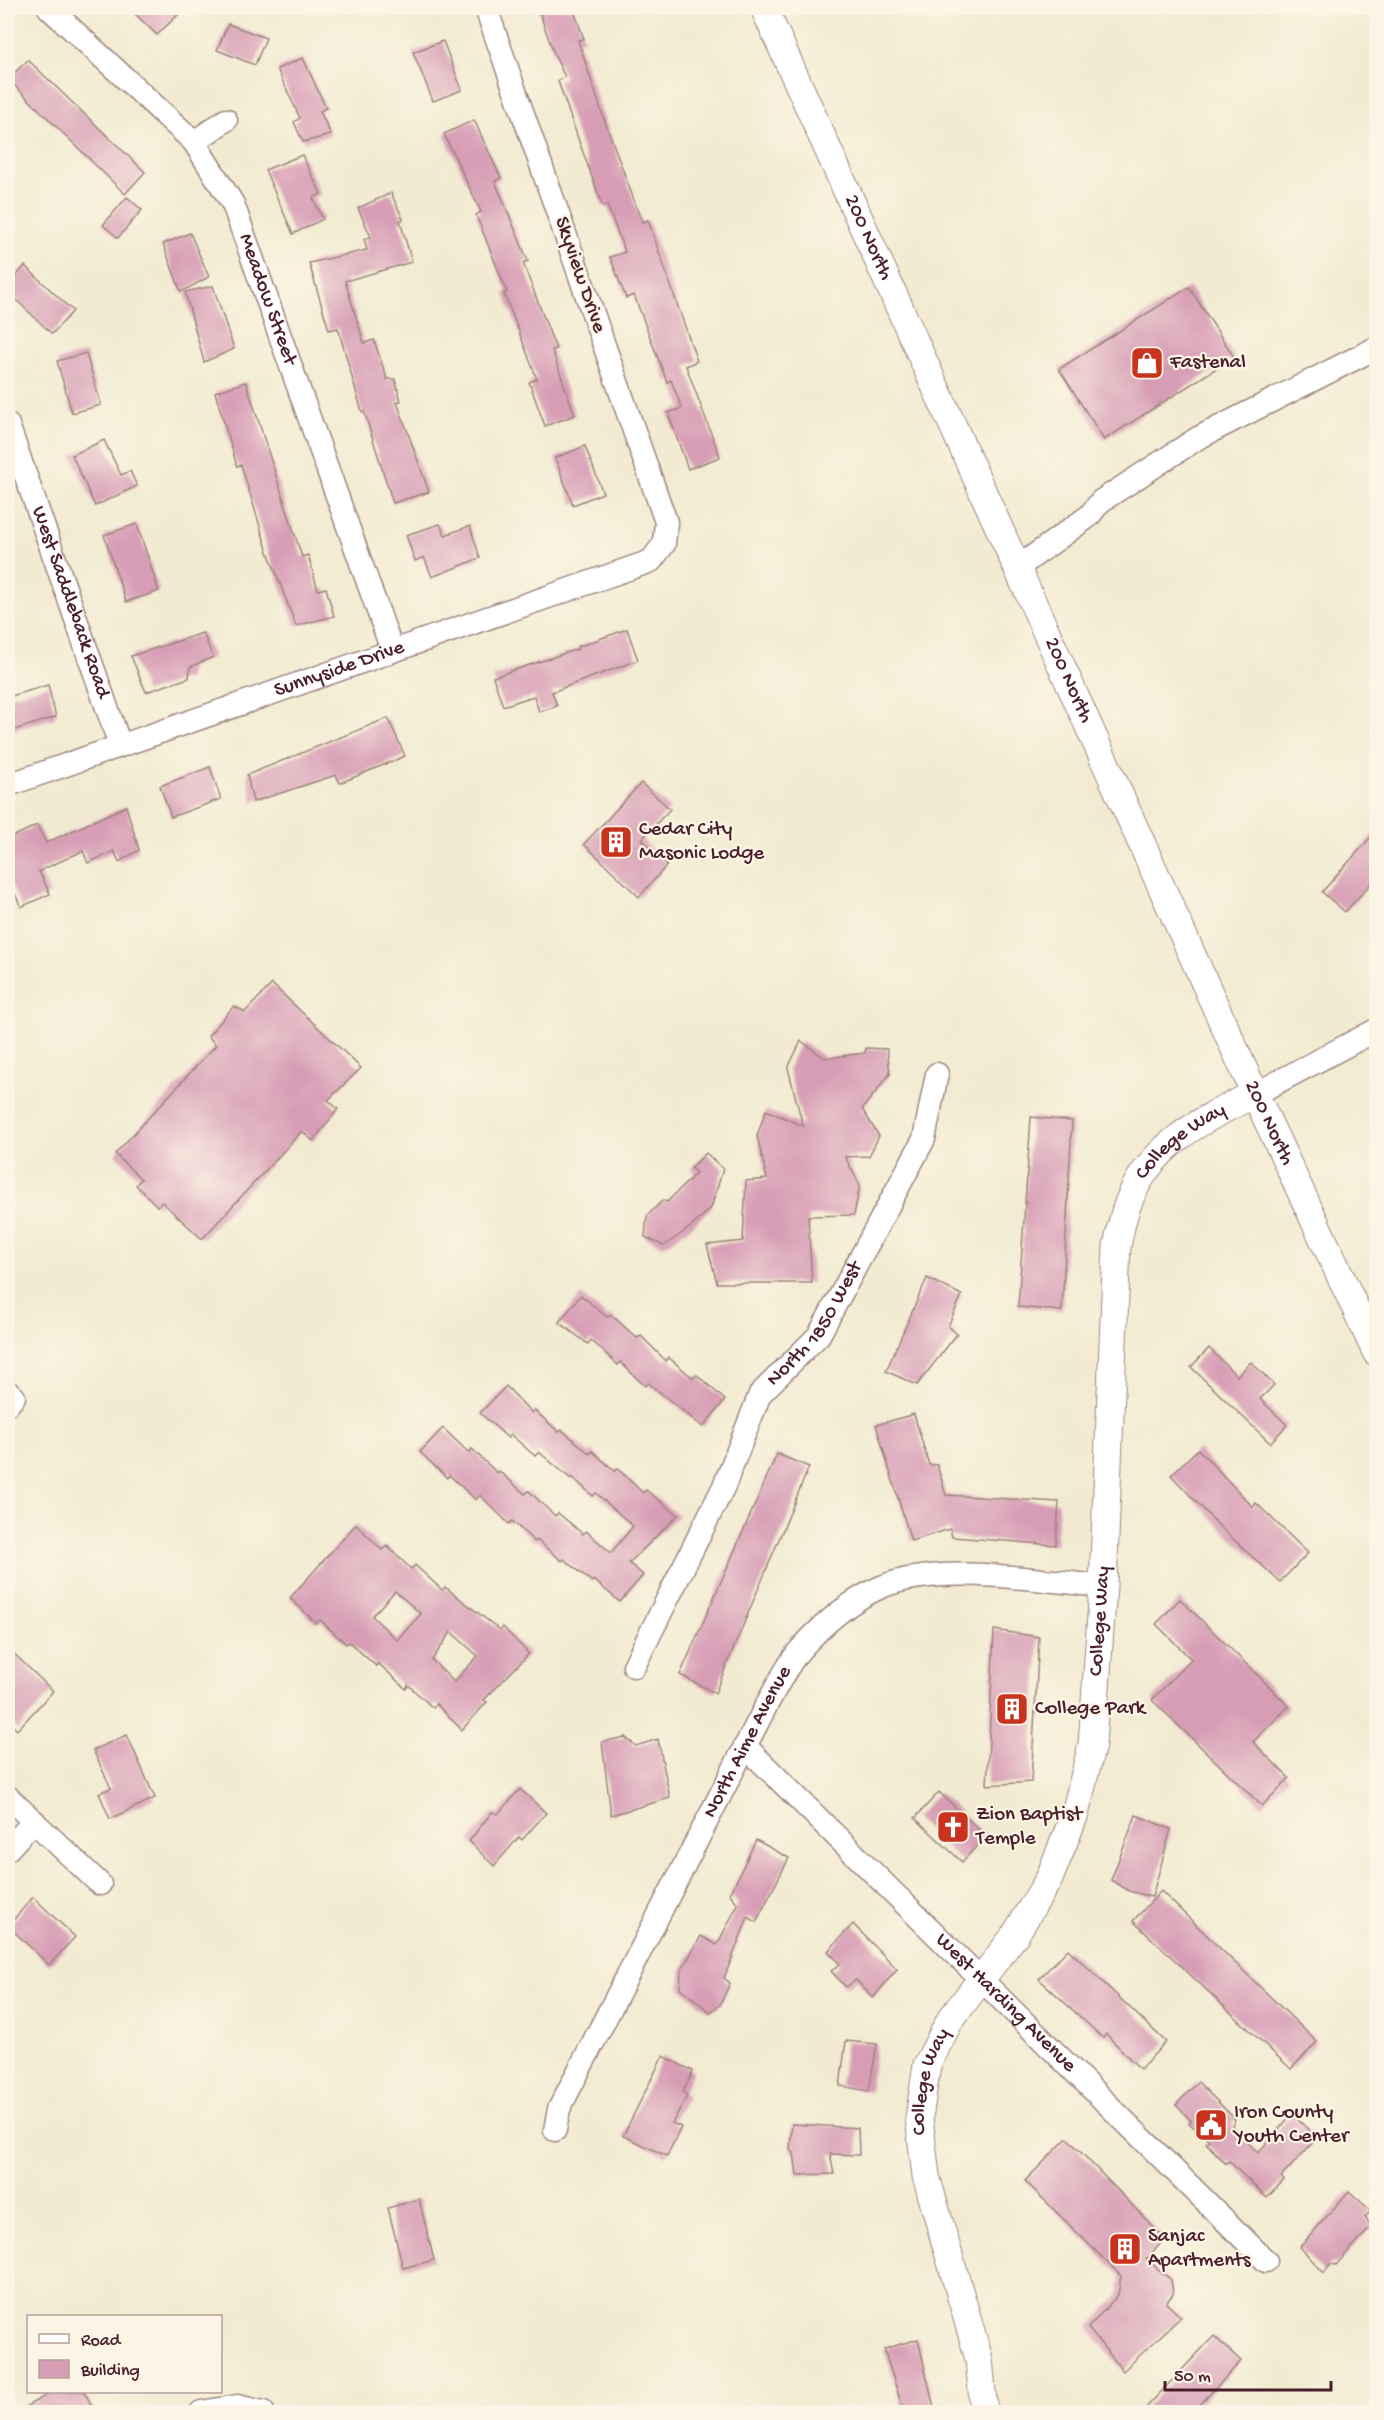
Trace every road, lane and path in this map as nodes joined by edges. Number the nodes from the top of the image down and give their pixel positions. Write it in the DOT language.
graph roads {
  1 [pos="50,8"];
  2 [pos="486,8"];
  3 [pos="764,8"];
  4 [pos="226,120"];
  5 [pos="194,142"];
  6 [pos="1377,348"];
  7 [pos="8,425"];
  8 [pos="14,464"];
  9 [pos="664,544"];
  10 [pos="1017,568"];
  11 [pos="392,651"];
  12 [pos="120,744"];
  13 [pos="8,785"];
  14 [pos="1377,1030"];
  15 [pos="937,1074"];
  16 [pos="1255,1094"];
  17 [pos="1377,1352"];
  18 [pos="1103,1586"];
  19 [pos="634,1666"];
  20 [pos="745,1746"];
  21 [pos="8,1797"];
  22 [pos="33,1821"];
  23 [pos="8,1849"];
  24 [pos="100,1884"];
  25 [pos="981,1977"];
  26 [pos="555,2130"];
  27 [pos="1266,2261"];
  28 [pos="201,2412"];
  29 [pos="263,2412"];
  30 [pos="984,2412"];
  1 -- 5 [label="street, Meadow Street"];
  2 -- 9 [label="street, Skyview Drive"];
  3 -- 10 [label="main road, 200 North"];
  4 -- 5 [label="street"];
  5 -- 11 [label="street, Meadow Street"];
  6 -- 10 [label="street"];
  7 -- 8 [label="street, West Saddleback Road"];
  8 -- 12 [label="street, West Saddleback Road"];
  9 -- 11 [label="street, Sunnyside Drive"];
  10 -- 16 [label="main road, 200 North"];
  11 -- 12 [label="street, Sunnyside Drive"];
  12 -- 13 [label="street, Sunnyside Drive"];
  14 -- 16 [label="street"];
  15 -- 19 [label="street, North 1850 West"];
  16 -- 17 [label="main road, 200 North"];
  16 -- 18 [label="main road, College Way"];
  18 -- 20 [label="street, North Aime Avenue"];
  18 -- 25 [label="main road, College Way"];
  20 -- 25 [label="street, West Harding Avenue"];
  20 -- 26 [label="street, North Aime Avenue"];
  21 -- 22 [label="street"];
  22 -- 23 [label="street"];
  22 -- 24 [label="street"];
  25 -- 27 [label="street, West Harding Avenue"];
  25 -- 30 [label="main road, College Way"];
  28 -- 29 [label="street"];
}
